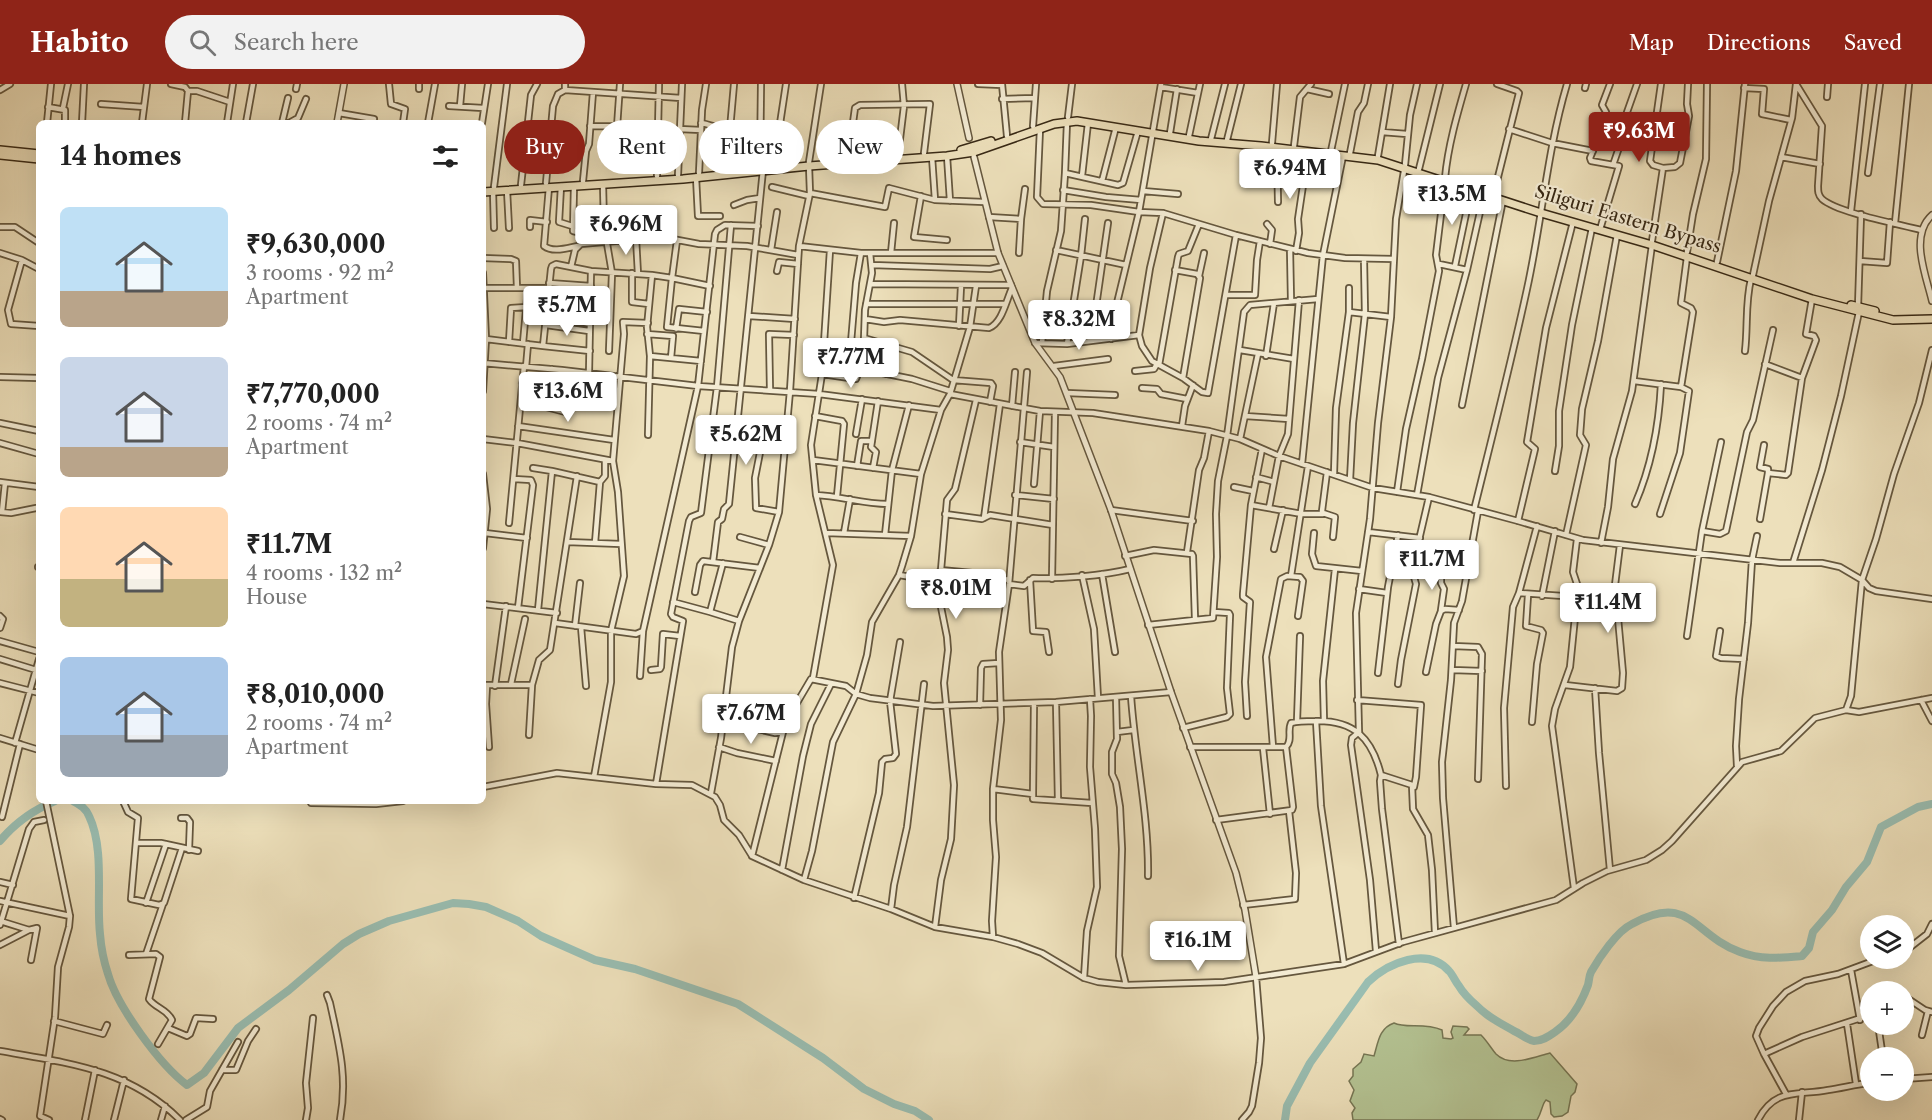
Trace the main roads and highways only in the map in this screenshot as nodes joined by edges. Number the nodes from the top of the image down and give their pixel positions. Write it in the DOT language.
graph roads {
  1 [pos="1068,119"];
  2 [pos="1036,128"];
  3 [pos="1152,132"];
  4 [pos="1274,145"];
  5 [pos="0,150"];
  6 [pos="972,151"];
  7 [pos="36,154"];
  8 [pos="0,155"];
  9 [pos="1346,155"];
  10 [pos="36,159"];
  11 [pos="804,164"];
  12 [pos="809,164"];
  13 [pos="804,165"];
  14 [pos="1405,167"];
  15 [pos="709,174"];
  16 [pos="698,175"];
  17 [pos="1445,180"];
  18 [pos="547,185"];
  19 [pos="493,189"];
  20 [pos="486,190"];
  21 [pos="1541,210"];
  22 [pos="1652,243"];
  23 [pos="1687,255"];
  24 [pos="1752,277"];
  25 [pos="1858,310"];
  26 [pos="1932,319"];
  1 -- 2 [label="main road, Siliguri Eastern Bypass"];
  1 -- 3 [label="main road, Siliguri Eastern Bypass"];
  1 -- 3 [label="main road, Siliguri Eastern Bypass"];
  2 -- 6 [label="main road, Siliguri Eastern Bypass"];
  2 -- 6 [label="main road, Siliguri Eastern Bypass"];
  3 -- 4 [label="main road, Siliguri Eastern Bypass"];
  3 -- 4 [label="main road, Siliguri Eastern Bypass"];
  4 -- 9 [label="main road, Siliguri Eastern Bypass"];
  4 -- 9 [label="main road, Siliguri Eastern Bypass"];
  5 -- 7 [label="main road"];
  6 -- 12 [label="main road, Siliguri Eastern Bypass"];
  6 -- 12 [label="main road, Siliguri Eastern Bypass"];
  8 -- 10 [label="main road"];
  9 -- 14 [label="main road, Siliguri Eastern Bypass"];
  9 -- 14 [label="main road, Siliguri Eastern Bypass"];
  11 -- 12 [label="main road, Siliguri Eastern Bypass"];
  12 -- 13 [label="main road, Siliguri Eastern Bypass"];
  14 -- 17 [label="main road, Siliguri Eastern Bypass"];
  14 -- 17 [label="main road, Siliguri Eastern Bypass"];
  15 -- 16 [label="main road, Siliguri Eastern Bypass"];
  16 -- 18 [label="main road, Siliguri Eastern Bypass"];
  16 -- 18 [label="main road, Siliguri Eastern Bypass"];
  17 -- 21 [label="main road, Siliguri Eastern Bypass"];
  17 -- 21 [label="main road, Siliguri Eastern Bypass"];
  18 -- 19 [label="main road, Siliguri Eastern Bypass"];
  18 -- 19 [label="main road, Siliguri Eastern Bypass"];
  19 -- 20 [label="main road, Siliguri Eastern Bypass"];
  21 -- 22 [label="main road, Siliguri Eastern Bypass"];
  21 -- 22 [label="main road, Siliguri Eastern Bypass"];
  22 -- 23 [label="main road, Siliguri Eastern Bypass"];
  23 -- 24 [label="main road, Siliguri Eastern Bypass"];
  23 -- 24 [label="main road, Siliguri Eastern Bypass"];
  24 -- 25 [label="main road, Siliguri Eastern Bypass"];
  24 -- 25 [label="main road, Siliguri Eastern Bypass"];
  25 -- 26 [label="main road, Siliguri Eastern Bypass"];
}
